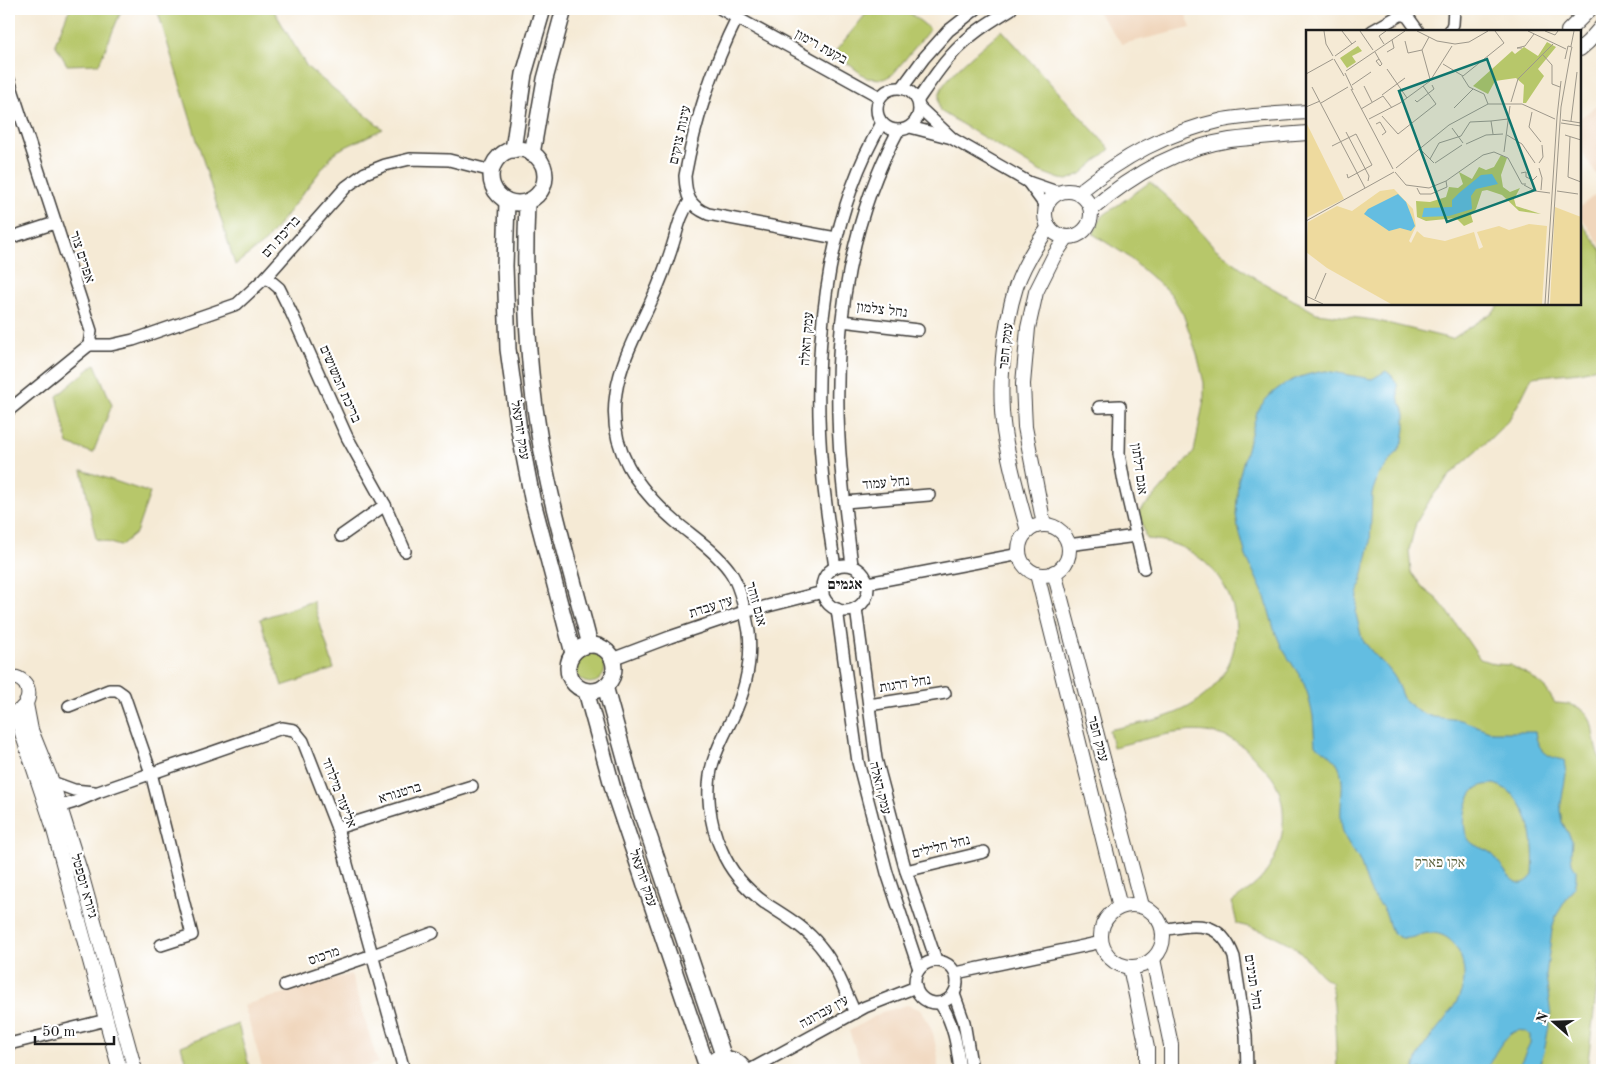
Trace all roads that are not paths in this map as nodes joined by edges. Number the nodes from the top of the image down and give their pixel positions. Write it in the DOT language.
graph roads {
  1 [pos="544,9"];
  2 [pos="564,9"];
  3 [pos="721,9"];
  4 [pos="976,9"];
  5 [pos="1011,9"];
  6 [pos="1454,9"];
  7 [pos="1590,9"];
  8 [pos="737,18"];
  9 [pos="1602,26"];
  10 [pos="1374,30"];
  11 [pos="1417,30"];
  12 [pos="1450,30"];
  13 [pos="1569,30"];
  14 [pos="1581,48"];
  15 [pos="9,81"];
  16 [pos="902,88"];
  17 [pos="880,97"];
  18 [pos="919,104"];
  19 [pos="1306,112"];
  20 [pos="882,123"];
  21 [pos="910,127"];
  22 [pos="898,130"];
  23 [pos="1306,133"];
  24 [pos="953,139"];
  25 [pos="513,150"];
  26 [pos="532,154"];
  27 [pos="492,171"];
  28 [pos="1028,182"];
  29 [pos="1060,193"];
  30 [pos="1078,193"];
  31 [pos="507,201"];
  32 [pos="527,202"];
  33 [pos="690,202"];
  34 [pos="1046,208"];
  35 [pos="1091,210"];
  36 [pos="56,223"];
  37 [pos="1049,227"];
  38 [pos="1067,237"];
  39 [pos="9,238"];
  40 [pos="836,238"];
  41 [pos="266,277"];
  42 [pos="842,321"];
  43 [pos="918,330"];
  44 [pos="89,345"];
  45 [pos="1100,407"];
  46 [pos="9,410"];
  47 [pos="929,494"];
  48 [pos="845,502"];
  49 [pos="385,505"];
  50 [pos="1044,525"];
  51 [pos="1028,531"];
  52 [pos="341,536"];
  53 [pos="1136,536"];
  54 [pos="1068,545"];
  55 [pos="405,551"];
  56 [pos="1020,554"];
  57 [pos="852,566"];
  58 [pos="835,567"];
  59 [pos="1144,568"];
  60 [pos="1054,572"];
  61 [pos="1037,574"];
  62 [pos="868,583"];
  63 [pos="823,592"];
  64 [pos="856,608"];
  65 [pos="837,609"];
  66 [pos="744,612"];
  67 [pos="590,645"];
  68 [pos="573,653"];
  69 [pos="612,659"];
  70 [pos="9,666"];
  71 [pos="13,678"];
  72 [pos="605,686"];
  73 [pos="586,691"];
  74 [pos="945,693"];
  75 [pos="869,705"];
  76 [pos="69,706"];
  77 [pos="17,709"];
  78 [pos="151,773"];
  79 [pos="52,782"];
  80 [pos="472,786"];
  81 [pos="98,792"];
  82 [pos="53,806"];
  83 [pos="337,828"];
  84 [pos="984,852"];
  85 [pos="906,871"];
  86 [pos="1142,906"];
  87 [pos="1120,907"];
  88 [pos="1162,930"];
  89 [pos="433,933"];
  90 [pos="1102,942"];
  91 [pos="161,945"];
  92 [pos="373,956"];
  93 [pos="1153,958"];
  94 [pos="936,960"];
  95 [pos="1130,967"];
  96 [pos="919,969"];
  97 [pos="956,973"];
  98 [pos="285,985"];
  99 [pos="916,987"];
  100 [pos="954,994"];
  101 [pos="940,1003"];
  102 [pos="855,1012"];
  103 [pos="106,1020"];
  104 [pos="9,1044"];
  105 [pos="724,1058"];
  106 [pos="704,1067"];
  107 [pos="401,1069"];
  108 [pos="120,1070"];
  109 [pos="135,1070"];
  110 [pos="745,1070"];
  111 [pos="750,1070"];
  112 [pos="960,1070"];
  113 [pos="972,1070"];
  114 [pos="1147,1070"];
  115 [pos="1171,1070"];
  116 [pos="1247,1070"];
  1 -- 25 [label="main road"];
  2 -- 26 [label="main road"];
  3 -- 8 [label="street, בקעת רימון"];
  4 -- 16 [label="street"];
  5 -- 18 [label="street"];
  6 -- 12 [label="street"];
  7 -- 13 [label="street"];
  8 -- 17 [label="street, בקעת רימון"];
  8 -- 33 [label="street, עינות צוקים"];
  9 -- 14 [label="street"];
  10 -- 11 [label="street"];
  15 -- 36 [label="street, אפרים צור"];
  16 -- 17 [label="street"];
  16 -- 18 [label="street"];
  17 -- 20 [label="street"];
  18 -- 21 [label="street"];
  18 -- 24 [label="street"];
  19 -- 30 [label="street"];
  20 -- 22 [label="street"];
  20 -- 40 [label="street, עמק האלה"];
  21 -- 22 [label="street"];
  21 -- 24 [label="street"];
  22 -- 42 [label="street"];
  23 -- 35 [label="street"];
  24 -- 28 [label="street"];
  25 -- 26 [label="main road"];
  25 -- 27 [label="main road"];
  26 -- 32 [label="main road"];
  27 -- 31 [label="main road"];
  27 -- 41 [label="street, בריכת רם"];
  28 -- 29 [label="street"];
  28 -- 34 [label="street"];
  29 -- 30 [label="street"];
  29 -- 34 [label="street"];
  30 -- 35 [label="street"];
  31 -- 32 [label="main road"];
  31 -- 68 [label="main road, עמק יזרעאל"];
  32 -- 67 [label="main road, עמק יזרעאל"];
  33 -- 40 [label="street"];
  33 -- 66 [label="street, אגם זוהר"];
  34 -- 37 [label="street"];
  35 -- 38 [label="street"];
  36 -- 39 [label="street"];
  36 -- 44 [label="street, אפרים צור"];
  37 -- 38 [label="street"];
  37 -- 51 [label="street, עמק חפר"];
  38 -- 50 [label="street, עמק חפר"];
  40 -- 58 [label="street, עמק האלה"];
  41 -- 44 [label="street, בריכת רם"];
  41 -- 49 [label="street, בריכת המשושים"];
  42 -- 43 [label="street, נחל צלמון"];
  42 -- 48 [label="street"];
  44 -- 46 [label="street"];
  45 -- 53 [label="street, אגם דלתון"];
  47 -- 48 [label="street, נחל עמוד"];
  48 -- 57 [label="street"];
  49 -- 52 [label="street"];
  49 -- 55 [label="street, בריכת המשושים"];
  50 -- 51 [label="street"];
  50 -- 54 [label="street"];
  51 -- 56 [label="street"];
  53 -- 54 [label="street"];
  53 -- 59 [label="street, אגם דלתון"];
  54 -- 60 [label="street"];
  56 -- 61 [label="street"];
  56 -- 62 [label="street"];
  57 -- 58 [label="street"];
  57 -- 62 [label="street"];
  58 -- 63 [label="street"];
  60 -- 61 [label="street"];
  60 -- 86 [label="street, עמק חפר"];
  61 -- 87 [label="street, עמק חפר"];
  62 -- 64 [label="street"];
  63 -- 65 [label="street"];
  63 -- 66 [label="street, עין עבדת"];
  64 -- 65 [label="street"];
  64 -- 75 [label="street, עמק האלה"];
  65 -- 96 [label="street, עמק האלה"];
  66 -- 69 [label="street, עין עבדת"];
  66 -- 102 [label="street, אגם זוהר"];
  67 -- 68 [label="main road"];
  67 -- 69 [label="main road"];
  68 -- 73 [label="main road"];
  69 -- 72 [label="main road"];
  70 -- 71 [label="street"];
  71 -- 77 [label="street"];
  72 -- 73 [label="main road"];
  72 -- 105 [label="main road, עמק יזרעאל"];
  73 -- 106 [label="main road, עמק יזרעאל"];
  74 -- 75 [label="street, נחל דרגות"];
  75 -- 85 [label="street, עמק האלה"];
  76 -- 78 [label="street"];
  77 -- 79 [label="street, גיורא יוספטל"];
  77 -- 82 [label="street, גיורא יוספטל"];
  78 -- 81 [label="street, אליעזר מילרוד"];
  78 -- 83 [label="street, אליעזר מילרוד"];
  78 -- 91 [label="street"];
  79 -- 81 [label="street, אליעזר מילרוד"];
  79 -- 82 [label="street, גיורא יוספטל"];
  80 -- 83 [label="street, ברטנורא"];
  81 -- 82 [label="street, אליעזר מילרוד"];
  82 -- 103 [label="street, גיורא יוספטל"];
  82 -- 109 [label="street, גיורא יוספטל"];
  83 -- 92 [label="street, אליעזר מילרוד"];
  84 -- 85 [label="street, נחל חלילים"];
  85 -- 94 [label="street, עמק האלה"];
  86 -- 87 [label="street"];
  86 -- 88 [label="street"];
  87 -- 90 [label="street"];
  88 -- 93 [label="street"];
  88 -- 116 [label="street, נחל תנינים"];
  89 -- 92 [label="street, מרכוס"];
  90 -- 95 [label="street"];
  90 -- 97 [label="street"];
  92 -- 98 [label="street, מרכוס"];
  92 -- 107 [label="street, אליעזר מילרוד"];
  93 -- 95 [label="street"];
  93 -- 115 [label="street"];
  94 -- 96 [label="street"];
  94 -- 97 [label="street"];
  95 -- 114 [label="street"];
  96 -- 99 [label="street"];
  97 -- 100 [label="street"];
  99 -- 101 [label="street"];
  99 -- 102 [label="street, עין עברונה"];
  100 -- 101 [label="street"];
  100 -- 113 [label="street"];
  101 -- 112 [label="street"];
  102 -- 111 [label="street, עין עברונה"];
  103 -- 104 [label="street"];
  103 -- 108 [label="street, גיורא יוספטל"];
  105 -- 106 [label="main road"];
  105 -- 110 [label="main road"];
}
